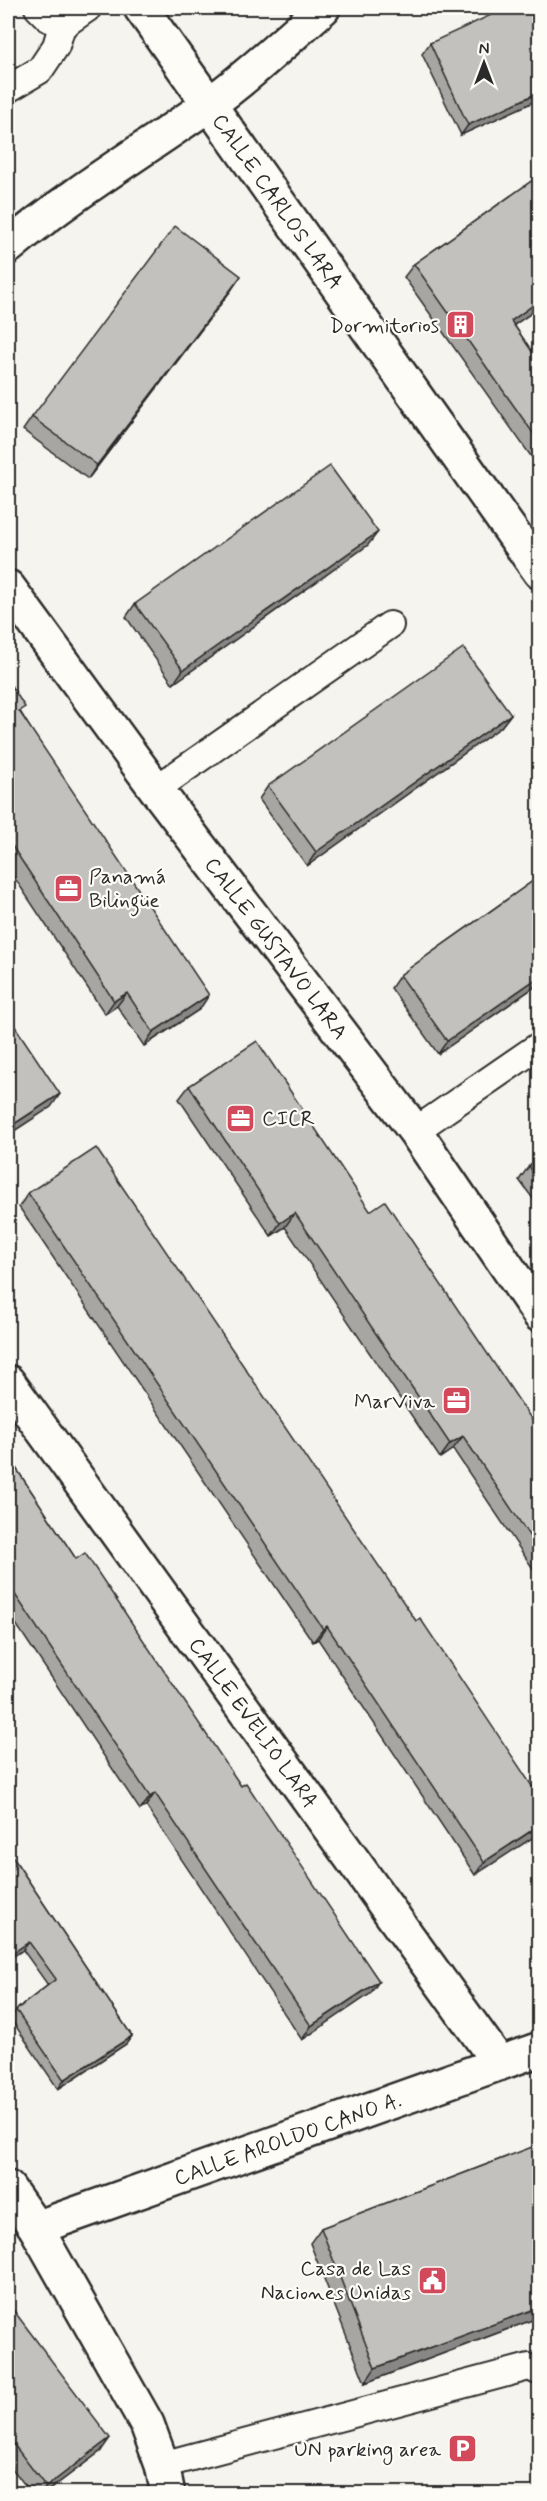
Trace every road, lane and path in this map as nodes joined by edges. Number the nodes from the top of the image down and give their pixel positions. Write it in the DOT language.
graph roads {
  1 [pos="38,8"];
  2 [pos="88,8"];
  3 [pos="141,8"];
  4 [pos="322,8"];
  5 [pos="62,26"];
  6 [pos="8,89"];
  7 [pos="209,104"];
  8 [pos="8,247"];
  9 [pos="540,572"];
  10 [pos="8,587"];
  11 [pos="390,625"];
  12 [pos="156,789"];
  13 [pos="540,1045"];
  14 [pos="415,1131"];
  15 [pos="540,1315"];
  16 [pos="8,1383"];
  17 [pos="540,2049"];
  18 [pos="499,2063"];
  19 [pos="8,2188"];
  20 [pos="36,2228"];
  21 [pos="540,2372"];
  22 [pos="165,2479"];
  1 -- 5 [label="lane"];
  2 -- 5 [label="lane"];
  3 -- 7 [label="street, CALLE CARLOS LARA"];
  4 -- 7 [label="street"];
  5 -- 6 [label="lane"];
  7 -- 8 [label="street"];
  7 -- 9 [label="street, CALLE CARLOS LARA"];
  10 -- 12 [label="street, CALLE GUSTAVO LARA"];
  11 -- 12 [label="lane"];
  12 -- 14 [label="street, CALLE GUSTAVO LARA"];
  13 -- 14 [label="lane"];
  14 -- 15 [label="street, CALLE GUSTAVO LARA"];
  16 -- 18 [label="street, CALLE EVELIO LARA"];
  17 -- 18 [label="street, CALLE AROLDO CANO A."];
  18 -- 20 [label="street, CALLE AROLDO CANO A."];
  19 -- 20 [label="street"];
  20 -- 22 [label="street"];
  21 -- 22 [label="lane"];
}
